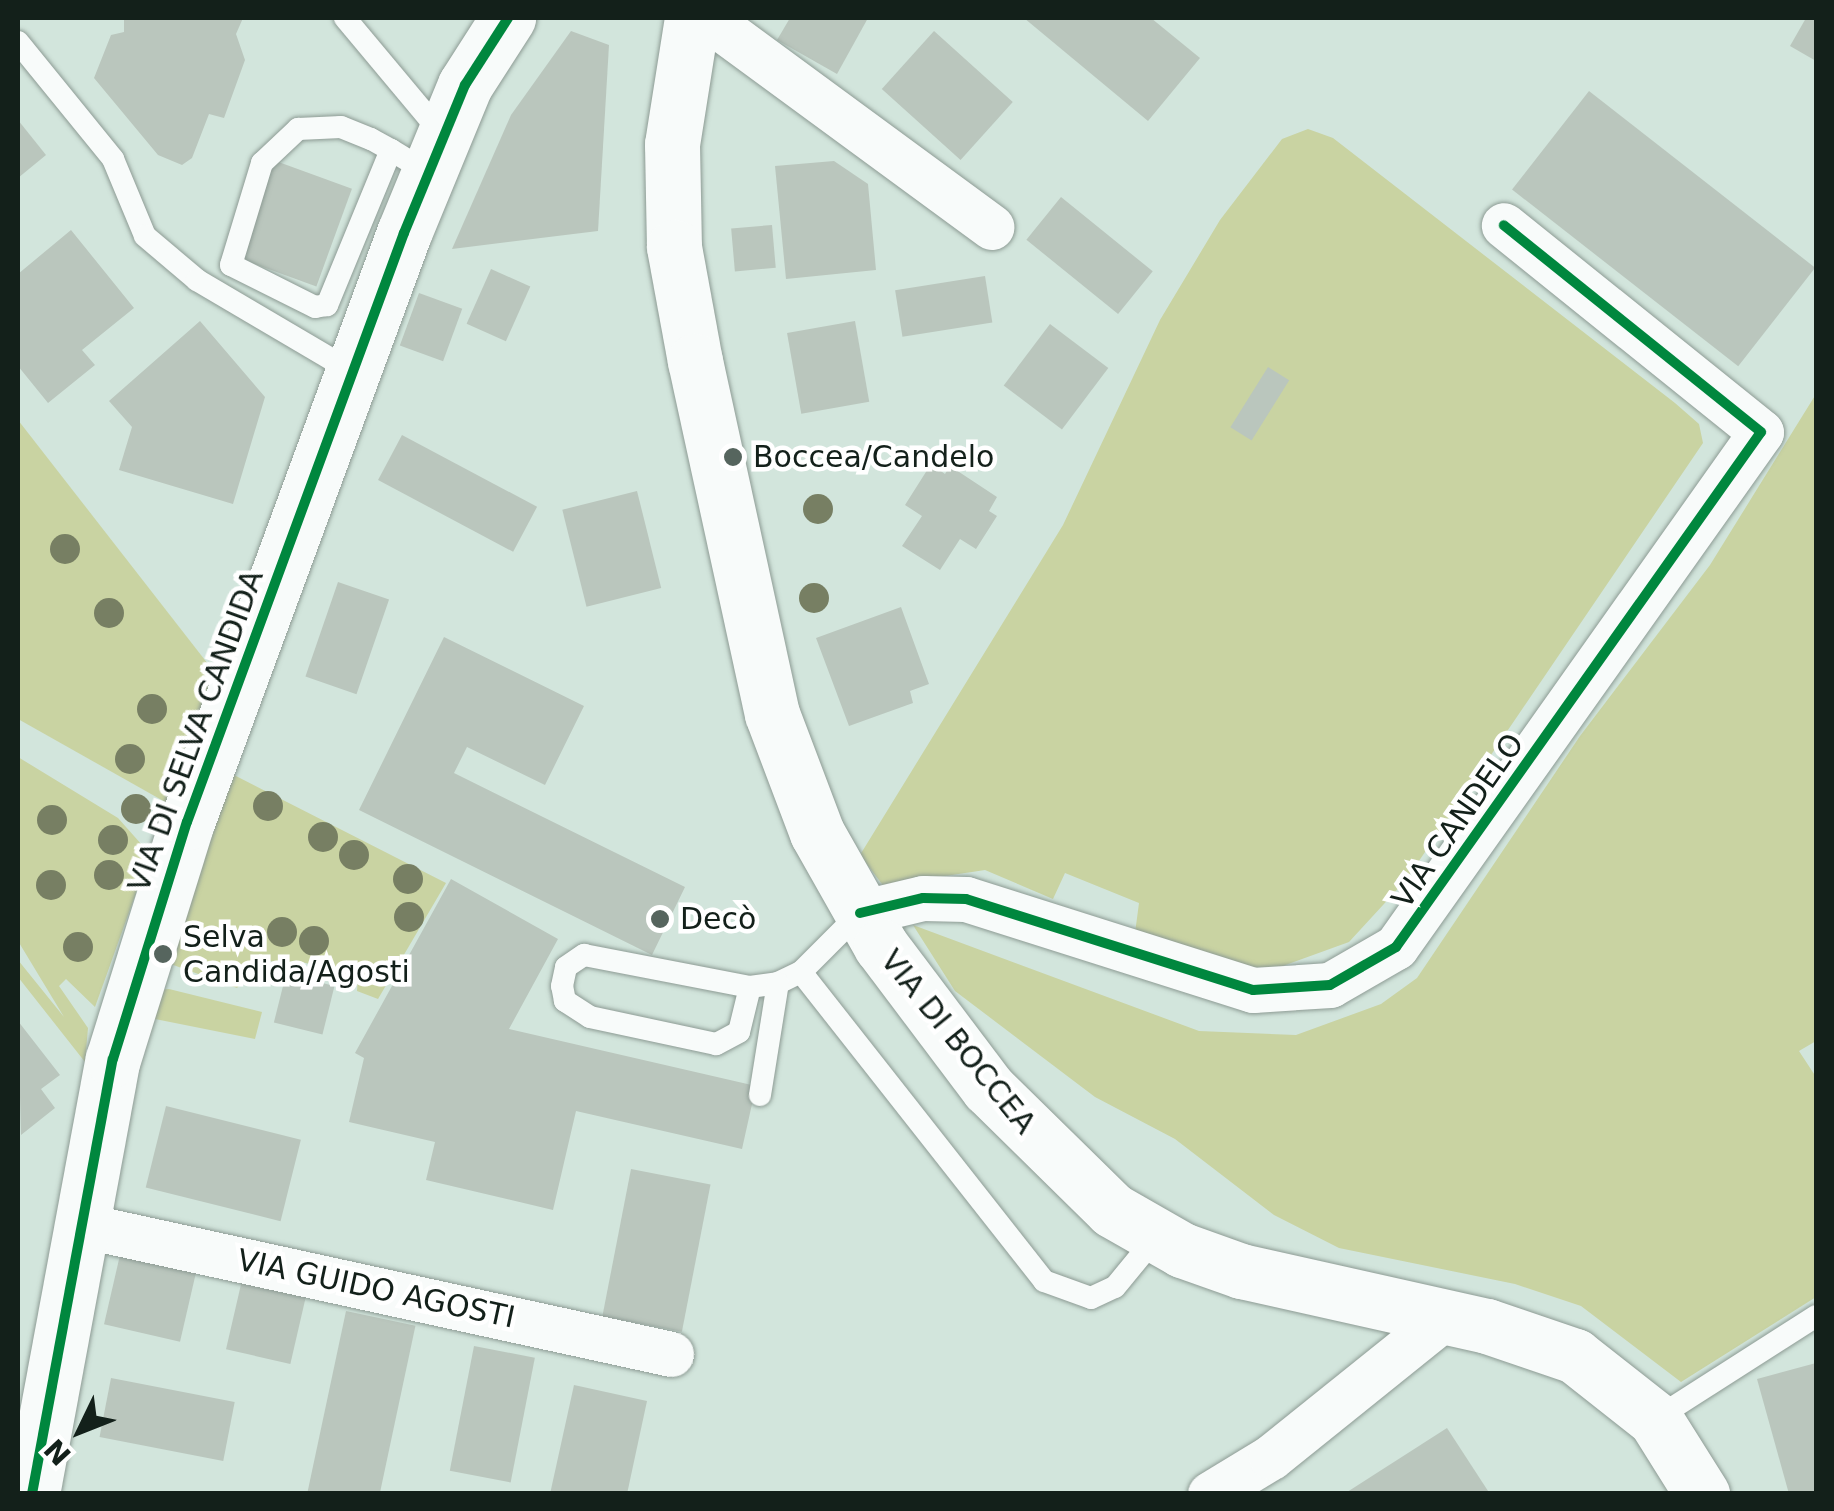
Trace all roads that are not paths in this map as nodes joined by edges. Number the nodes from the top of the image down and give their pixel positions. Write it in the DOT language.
graph roads {
  1 [pos="345,18"];
  2 [pos="508,18"];
  3 [pos="692,18"];
  4 [pos="707,18"];
  5 [pos="18,42"];
  6 [pos="421,153"];
  7 [pos="1504,225"];
  8 [pos="991,227"];
  9 [pos="353,372"];
  10 [pos="860,913"];
  11 [pos="800,972"];
  12 [pos="778,983"];
  13 [pos="750,988"];
  14 [pos="760,1095"];
  15 [pos="82,1225"];
  16 [pos="1156,1236"];
  17 [pos="1816,1316"];
  18 [pos="1445,1318"];
  19 [pos="671,1354"];
  20 [pos="1655,1419"];
  21 [pos="27,1488"];
  22 [pos="1210,1494"];
  23 [pos="1702,1494"];
  1 -- 6 [label="lane"];
  2 -- 6 [label="main road, VIA DI SELVA CANDIDA"];
  3 -- 10 [label="main road, VIA DI BOCCEA"];
  4 -- 8 [label="street"];
  5 -- 9 [label="lane"];
  6 -- 6 [label="lane"];
  6 -- 9 [label="main road, VIA DI SELVA CANDIDA"];
  7 -- 10 [label="street, VIA CANDELO"];
  9 -- 15 [label="main road, VIA DI SELVA CANDIDA"];
  10 -- 11 [label="lane"];
  10 -- 16 [label="main road, VIA DI BOCCEA"];
  11 -- 12 [label="lane"];
  11 -- 16 [label="lane"];
  12 -- 13 [label="lane"];
  12 -- 14 [label="lane"];
  13 -- 13 [label="lane"];
  15 -- 19 [label="street, VIA GUIDO AGOSTI"];
  15 -- 21 [label="main road, VIA DI SELVA CANDIDA"];
  16 -- 18 [label="main road, VIA DI BOCCEA"];
  17 -- 20 [label="lane"];
  18 -- 20 [label="main road, VIA DI BOCCEA"];
  18 -- 22 [label="street"];
  20 -- 23 [label="main road, VIA DI BOCCEA"];
}
